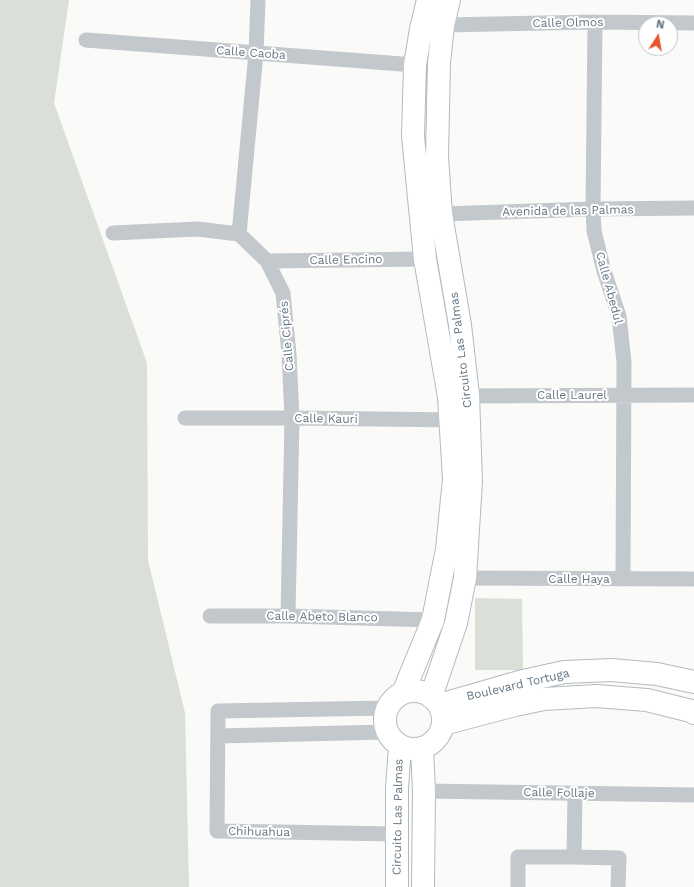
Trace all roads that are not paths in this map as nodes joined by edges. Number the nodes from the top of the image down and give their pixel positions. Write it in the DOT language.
graph roads {
  1 [pos="258,0"];
  2 [pos="428,0"];
  3 [pos="449,0"];
  4 [pos="595,22"];
  5 [pos="694,23"];
  6 [pos="443,25"];
  7 [pos="86,40"];
  8 [pos="256,53"];
  9 [pos="416,65"];
  10 [pos="694,208"];
  11 [pos="593,209"];
  12 [pos="441,214"];
  13 [pos="112,233"];
  14 [pos="239,234"];
  15 [pos="425,259"];
  16 [pos="267,261"];
  17 [pos="623,395"];
  18 [pos="694,395"];
  19 [pos="458,396"];
  20 [pos="184,418"];
  21 [pos="292,418"];
  22 [pos="460,420"];
  23 [pos="465,578"];
  24 [pos="623,579"];
  25 [pos="694,579"];
  26 [pos="210,616"];
  27 [pos="288,616"];
  28 [pos="433,620"];
  29 [pos="694,682"];
  30 [pos="403,693"];
  31 [pos="387,708"];
  32 [pos="438,709"];
  33 [pos="694,712"];
  34 [pos="218,736"];
  35 [pos="393,739"];
  36 [pos="422,748"];
  37 [pos="424,791"];
  38 [pos="575,793"];
  39 [pos="694,795"];
  40 [pos="397,834"];
  41 [pos="574,857"];
  42 [pos="396,887"];
  43 [pos="423,887"];
  44 [pos="518,887"];
  45 [pos="618,887"];
  1 -- 8 [label="street"];
  2 -- 9 [label="street, Circuito Las Palmas"];
  3 -- 6 [label="street, Circuito Las Palmas"];
  4 -- 5 [label="street, Calle Olmos"];
  4 -- 6 [label="street, Calle Olmos"];
  4 -- 11 [label="street, Calle Abedul"];
  6 -- 12 [label="street, Circuito Las Palmas"];
  7 -- 8 [label="street, Calle Caoba"];
  8 -- 9 [label="street, Calle Caoba"];
  8 -- 14 [label="street"];
  9 -- 15 [label="street, Circuito Las Palmas"];
  10 -- 11 [label="street, Avenida de las Palmas"];
  11 -- 12 [label="street, Avenida de las Palmas"];
  11 -- 17 [label="street, Calle Abedul"];
  12 -- 19 [label="street, Circuito Las Palmas"];
  13 -- 14 [label="street"];
  14 -- 16 [label="street, Calle Ciprés"];
  15 -- 16 [label="street, Calle Encino"];
  15 -- 19 [label="street, Circuito Las Palmas"];
  16 -- 21 [label="street, Calle Ciprés"];
  17 -- 18 [label="street, Calle Laurel"];
  17 -- 19 [label="street, Calle Laurel"];
  17 -- 24 [label="street, Calle Abedul"];
  19 -- 22 [label="street, Circuito Las Palmas"];
  20 -- 21 [label="street, Calle Kauri"];
  21 -- 22 [label="street, Calle Kauri"];
  21 -- 27 [label="street, Calle Ciprés"];
  22 -- 23 [label="street, Circuito Las Palmas"];
  22 -- 28 [label="street, Circuito Las Palmas"];
  23 -- 24 [label="street, Calle Haya"];
  23 -- 32 [label="street, Circuito Las Palmas"];
  24 -- 25 [label="street, Calle Haya"];
  26 -- 27 [label="street, Calle Abeto Blanco"];
  27 -- 28 [label="street, Calle Abeto Blanco"];
  28 -- 30 [label="street, Circuito Las Palmas"];
  29 -- 32 [label="street, Boulevard Tortuga"];
  30 -- 31 [label="street"];
  30 -- 32 [label="street"];
  31 -- 34 [label="street, Chihuahua"];
  31 -- 35 [label="street"];
  32 -- 33 [label="street, Boulevard Tortuga"];
  32 -- 36 [label="street"];
  34 -- 35 [label="street"];
  34 -- 40 [label="street, Chihuahua"];
  35 -- 36 [label="street"];
  35 -- 40 [label="street, Circuito Las Palmas"];
  36 -- 37 [label="street, Circuito Las Palmas"];
  37 -- 38 [label="street, Calle Follaje"];
  37 -- 43 [label="street, Circuito Las Palmas"];
  38 -- 39 [label="street, Calle Follaje"];
  38 -- 41 [label="street"];
  40 -- 42 [label="street, Circuito Las Palmas"];
  41 -- 44 [label="street"];
  41 -- 45 [label="street"];
}
